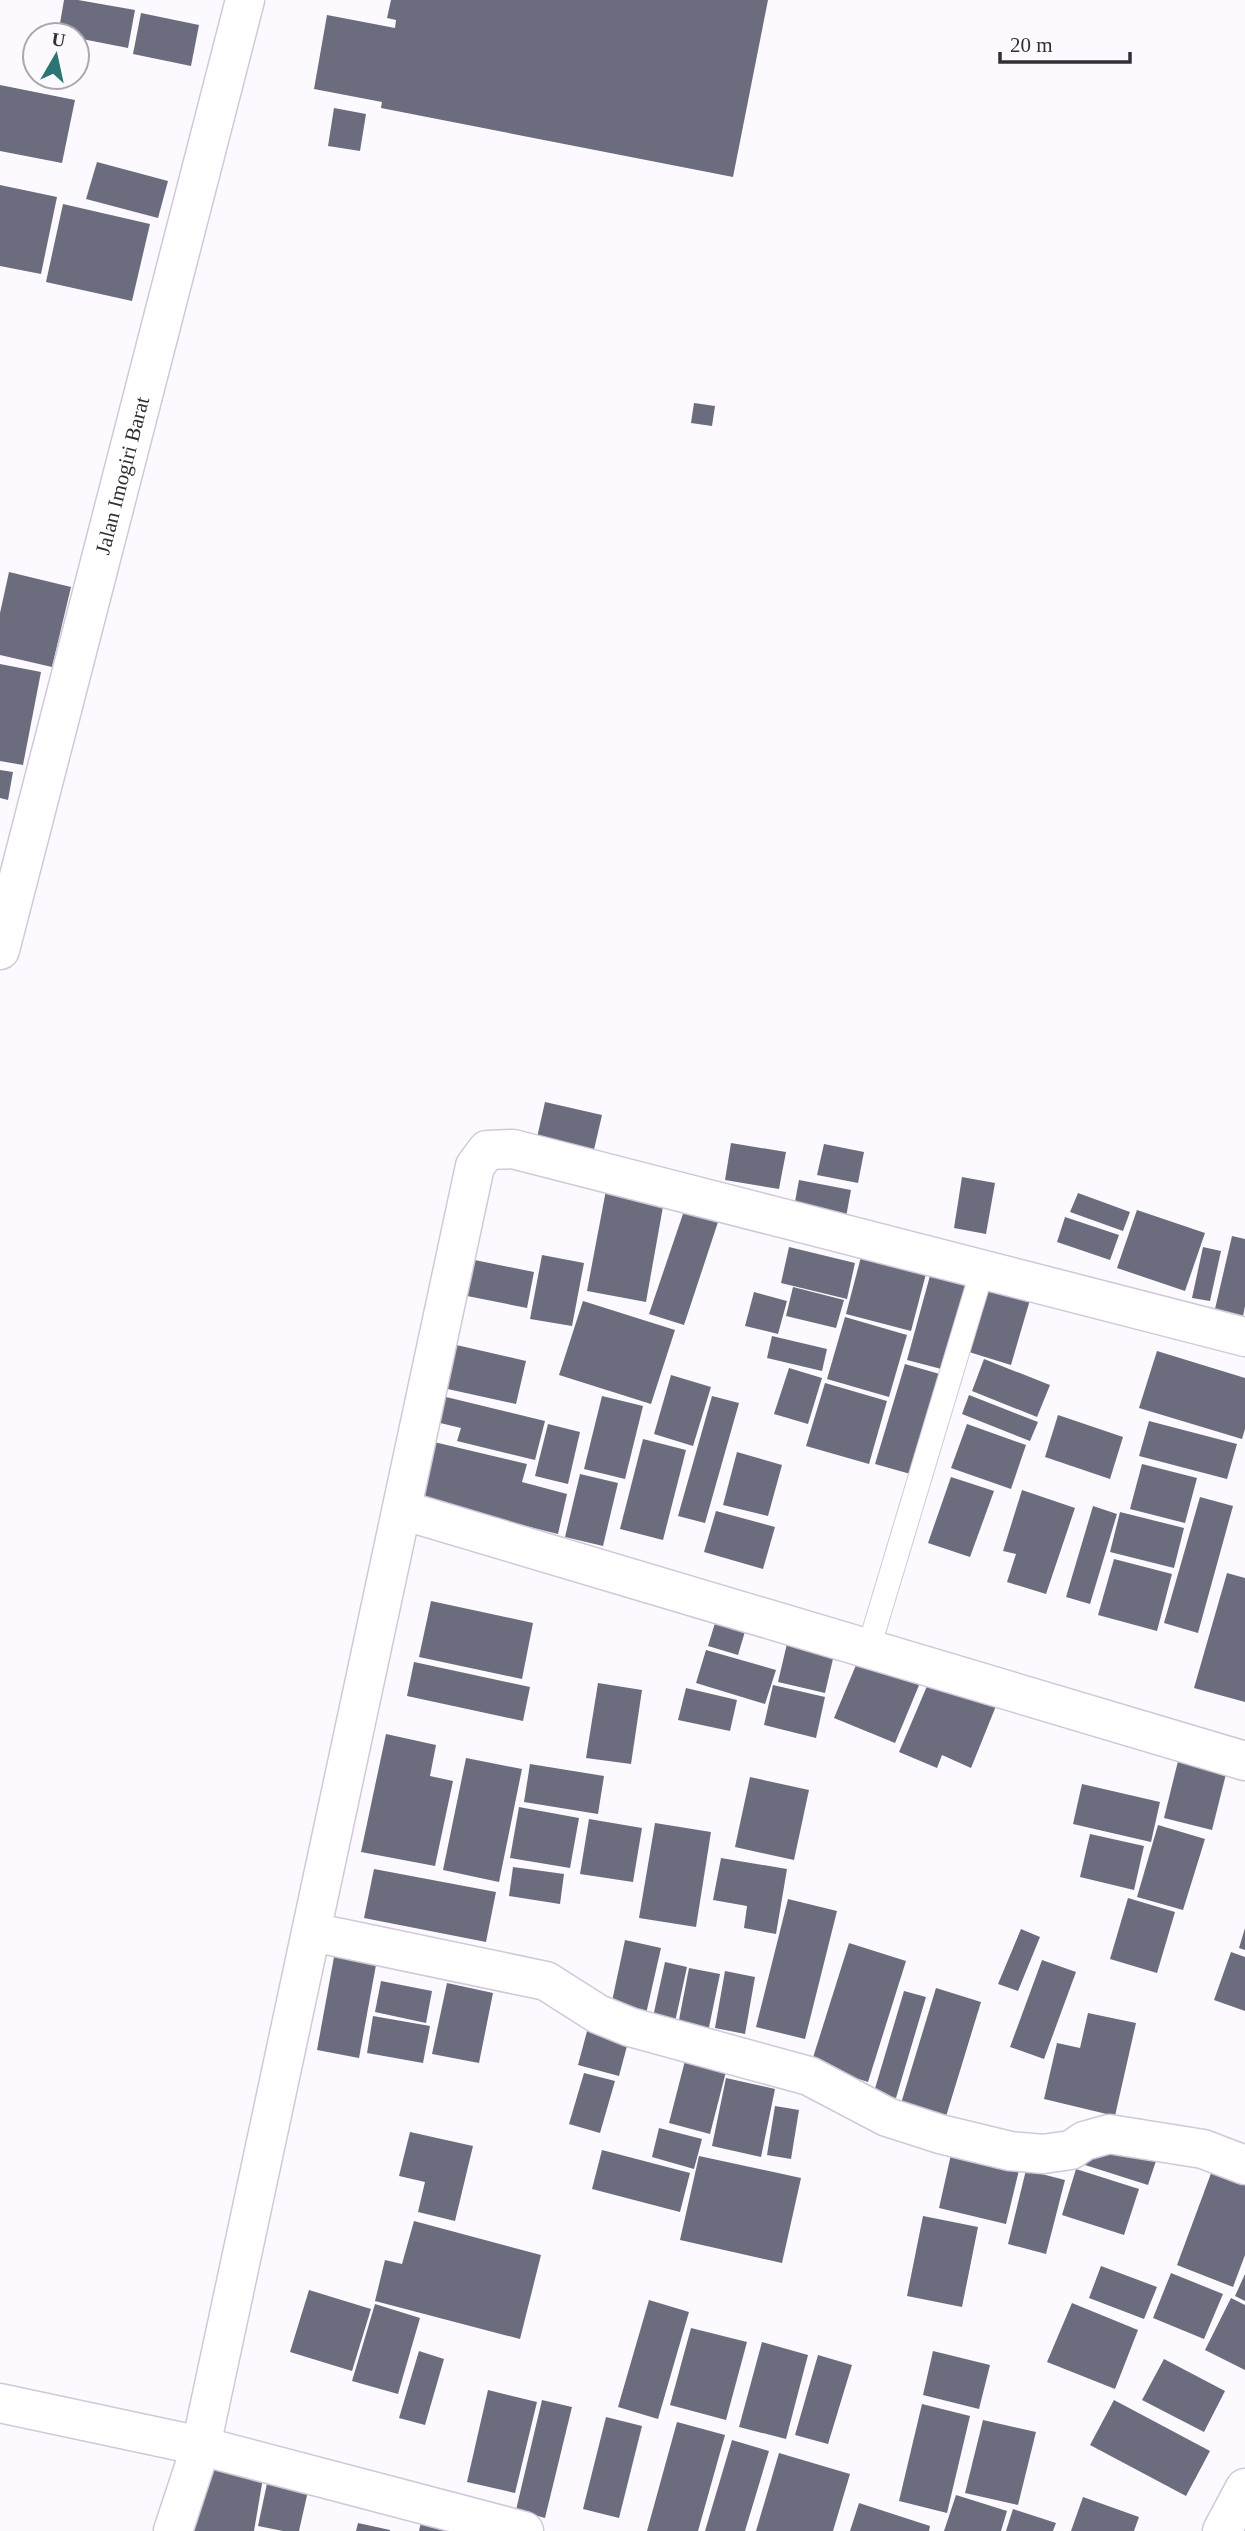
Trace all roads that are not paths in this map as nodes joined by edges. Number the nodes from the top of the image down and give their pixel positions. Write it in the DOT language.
graph roads {
  1 [pos="245,0"];
  2 [pos="0,950"];
  3 [pos="982,1271"];
  4 [pos="1245,1337"];
  5 [pos="402,1510"];
  6 [pos="869,1647"];
  7 [pos="1245,1761"];
  8 [pos="312,1932"];
  9 [pos="1245,2165"];
  10 [pos="0,2403"];
  11 [pos="201,2446"];
  12 [pos="173,2531"];
  13 [pos="524,2531"];
  1 -- 2 [label="street, Jalan Imogiri Barat"];
  3 -- 4 [label="street"];
  3 -- 5 [label="street"];
  3 -- 6 [label="lane"];
  5 -- 6 [label="street"];
  5 -- 8 [label="street"];
  6 -- 7 [label="street"];
  8 -- 9 [label="street"];
  8 -- 11 [label="street"];
  10 -- 11 [label="street"];
  11 -- 12 [label="street"];
  11 -- 13 [label="street"];
}
